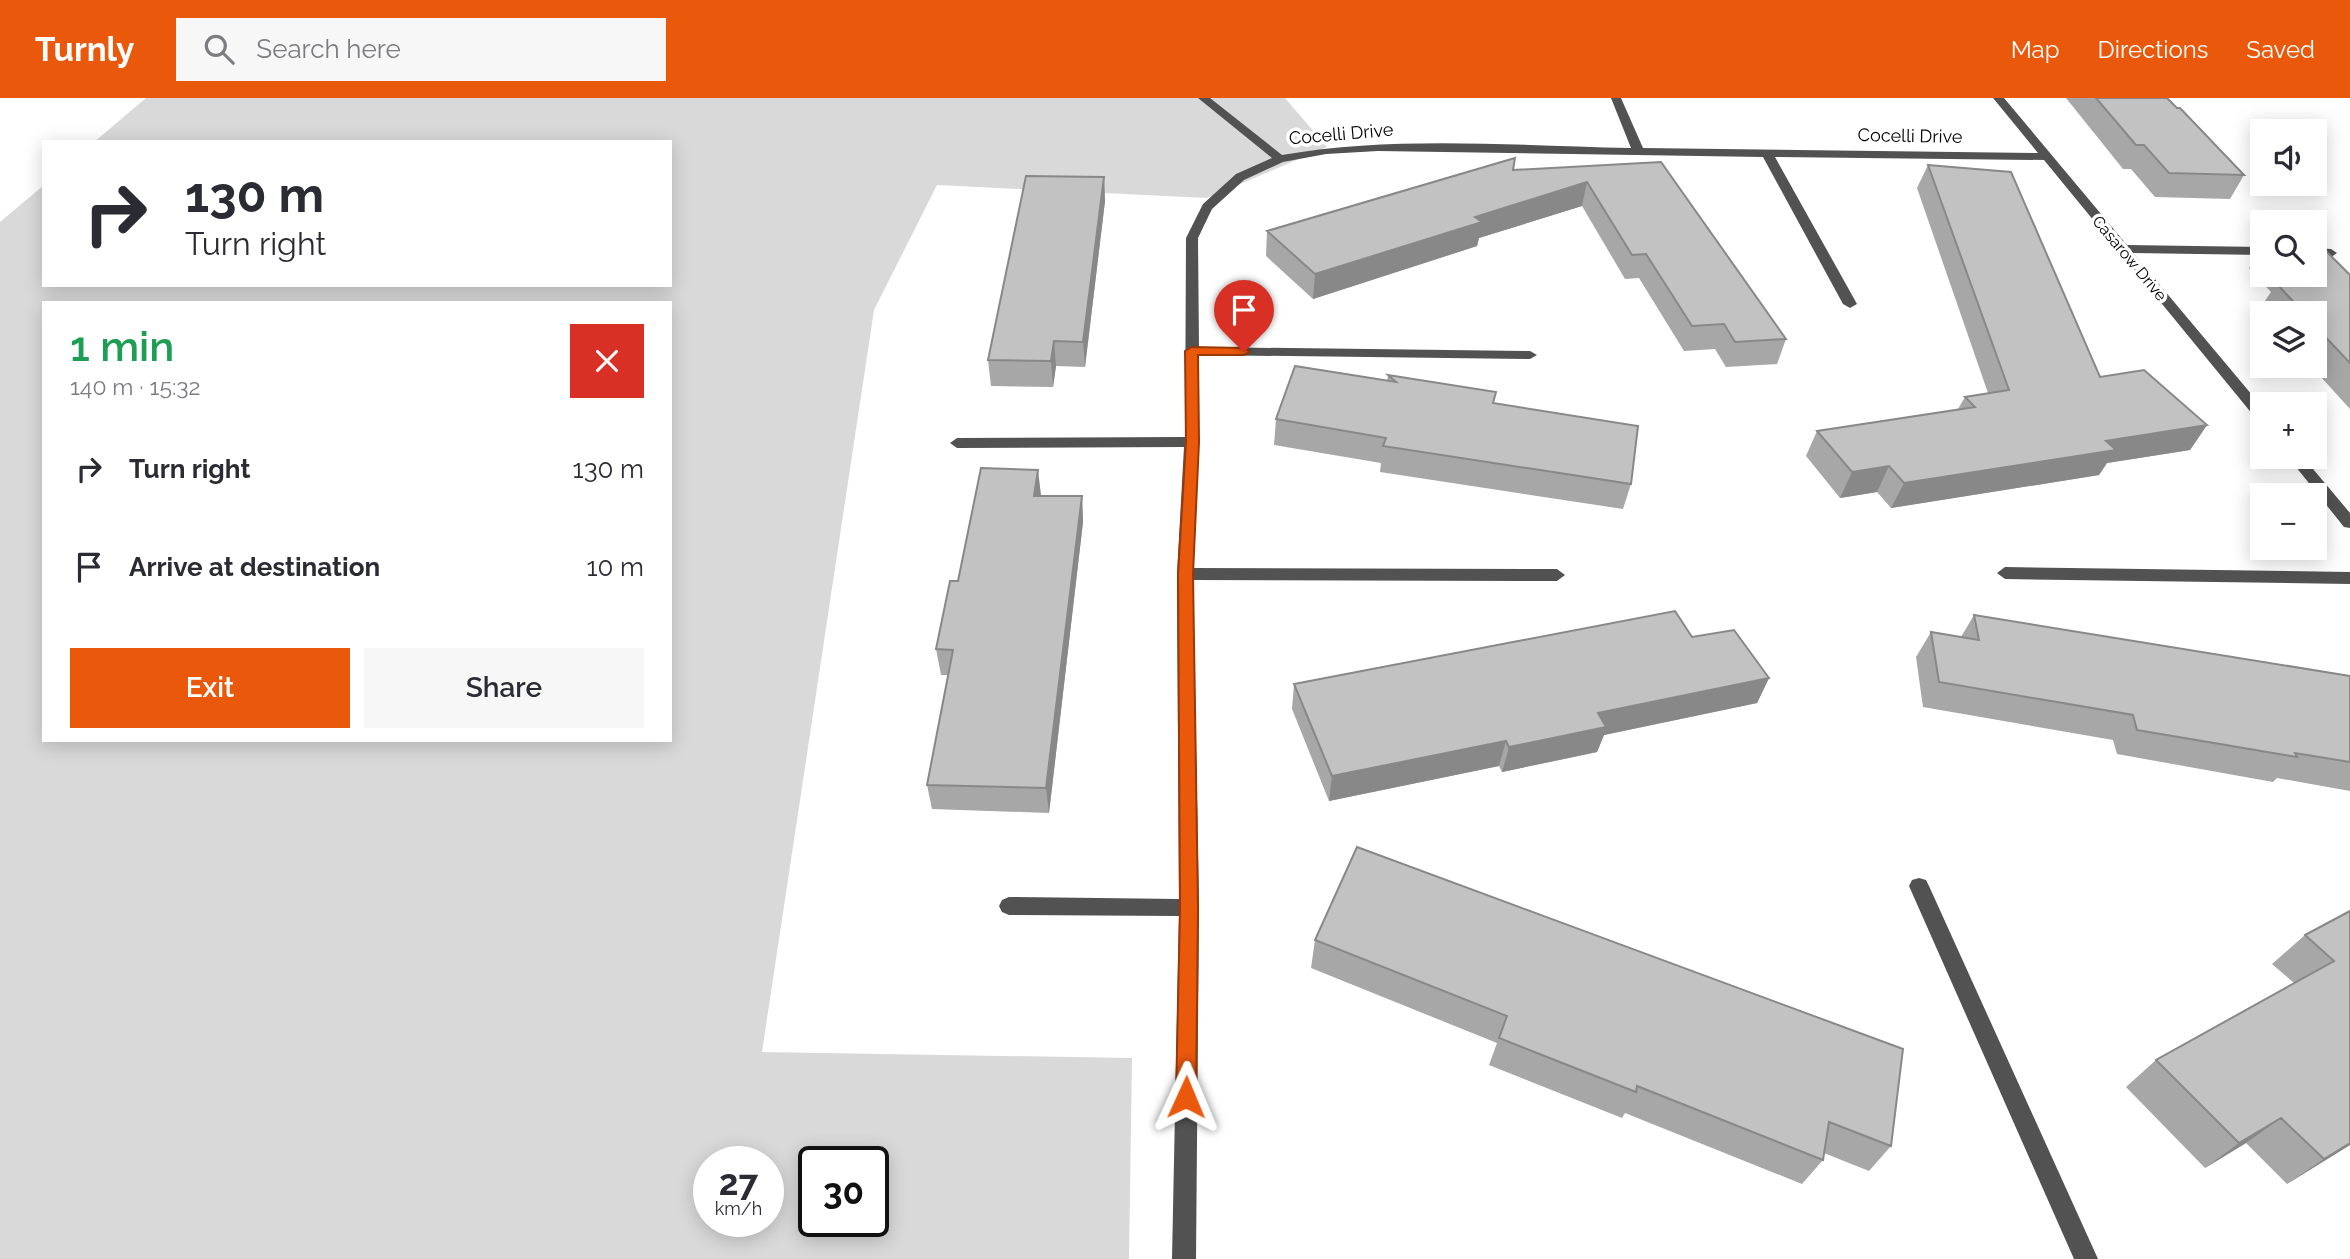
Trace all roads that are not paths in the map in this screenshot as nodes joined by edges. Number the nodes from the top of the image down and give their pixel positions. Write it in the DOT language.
graph roads {
  1 [pos="1203,98"];
  2 [pos="1615,98"];
  3 [pos="1998,98"];
  4 [pos="1639,153"];
  5 [pos="1767,153"];
  6 [pos="2046,157"];
  7 [pos="1279,159"];
  8 [pos="2123,249"];
  9 [pos="2250,251"];
  10 [pos="2327,253"];
  11 [pos="2331,253"];
  12 [pos="1850,304"];
  13 [pos="1192,351"];
  14 [pos="1530,355"];
  15 [pos="2250,402"];
  16 [pos="1192,442"];
  17 [pos="957,443"];
  18 [pos="2305,469"];
  19 [pos="2350,523"];
  20 [pos="2005,573"];
  21 [pos="1185,574"];
  22 [pos="1557,575"];
  23 [pos="2350,578"];
  24 [pos="1919,886"];
  25 [pos="1009,906"];
  26 [pos="1189,908"];
  27 [pos="1184,1259"];
  28 [pos="2086,1259"];
  1 -- 7 [label="street"];
  2 -- 4 [label="street"];
  3 -- 6 [label="street, Casarow Drive"];
  4 -- 5 [label="street, Cocelli Drive"];
  4 -- 7 [label="street, Cocelli Drive"];
  5 -- 6 [label="street, Cocelli Drive"];
  5 -- 12 [label="street"];
  6 -- 8 [label="street, Casarow Drive"];
  7 -- 13 [label="street, Cocelli Drive"];
  8 -- 9 [label="street"];
  8 -- 15 [label="street, Casarow Drive"];
  10 -- 11 [label="street"];
  13 -- 14 [label="street"];
  13 -- 16 [label="street, Cocelli Drive"];
  16 -- 17 [label="street"];
  16 -- 21 [label="street, Cocelli Drive"];
  18 -- 19 [label="street"];
  20 -- 23 [label="street"];
  21 -- 22 [label="street"];
  21 -- 26 [label="street, Cocelli Drive"];
  24 -- 28 [label="street"];
  25 -- 26 [label="street"];
  26 -- 27 [label="street, Cocelli Drive"];
}
